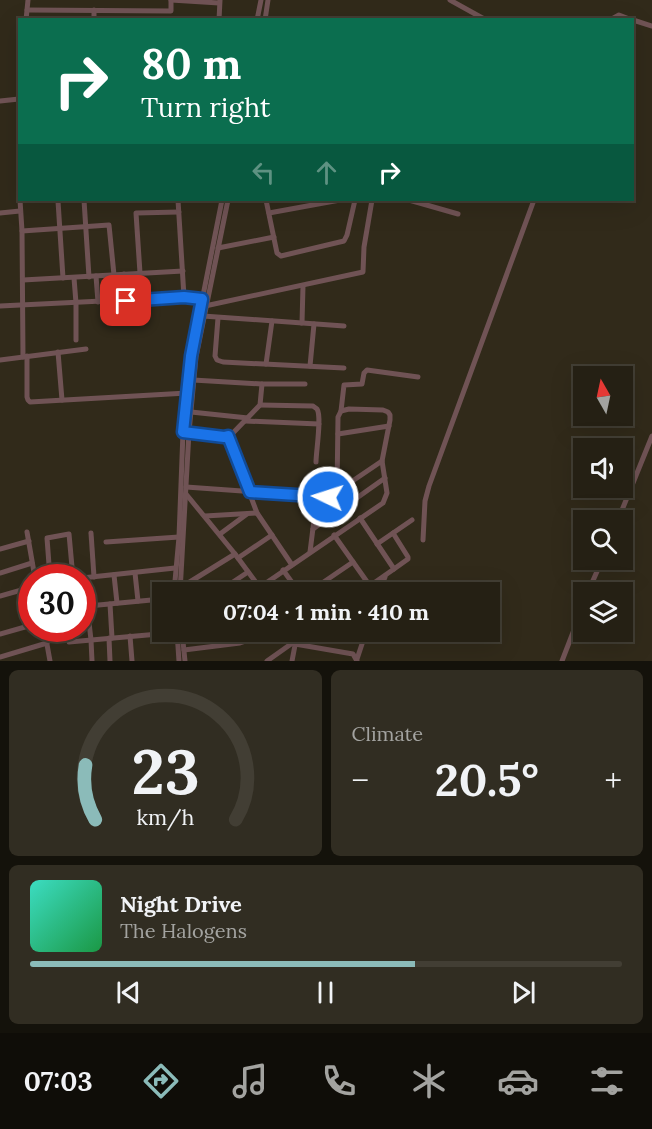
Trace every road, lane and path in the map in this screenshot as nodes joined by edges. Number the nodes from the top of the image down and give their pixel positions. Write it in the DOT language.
graph roads {
  1 [pos="28,0"];
  2 [pos="171,0"];
  3 [pos="261,0"];
  4 [pos="268,0"];
  5 [pos="450,0"];
  6 [pos="220,1"];
  7 [pos="27,10"];
  8 [pos="94,10"];
  9 [pos="171,11"];
  10 [pos="26,18"];
  11 [pos="94,18"];
  12 [pos="172,18"];
  13 [pos="219,18"];
  14 [pos="257,18"];
  15 [pos="265,18"];
  16 [pos="482,18"];
  17 [pos="634,20"];
  18 [pos="652,26"];
  19 [pos="18,99"];
  20 [pos="0,101"];
  21 [pos="20,201"];
  22 [pos="58,201"];
  23 [pos="84,201"];
  24 [pos="178,201"];
  25 [pos="222,201"];
  26 [pos="227,201"];
  27 [pos="266,201"];
  28 [pos="335,201"];
  29 [pos="355,201"];
  30 [pos="372,201"];
  31 [pos="413,201"];
  32 [pos="534,201"];
  33 [pos="20,211"];
  34 [pos="178,212"];
  35 [pos="0,213"];
  36 [pos="269,213"];
  37 [pos="458,214"];
  38 [pos="85,227"];
  39 [pos="60,229"];
  40 [pos="22,231"];
  41 [pos="274,237"];
  42 [pos="218,248"];
  43 [pos="183,271"];
  44 [pos="140,273"];
  45 [pos="124,274"];
  46 [pos="114,275"];
  47 [pos="92,276"];
  48 [pos="63,278"];
  49 [pos="74,278"];
  50 [pos="22,280"];
  51 [pos="303,286"];
  52 [pos="184,297"];
  53 [pos="202,299"];
  54 [pos="126,301"];
  55 [pos="98,302"];
  56 [pos="76,303"];
  57 [pos="23,305"];
  58 [pos="0,306"];
  59 [pos="203,307"];
  60 [pos="201,316"];
  61 [pos="218,318"];
  62 [pos="272,321"];
  63 [pos="302,323"];
  64 [pos="315,324"];
  65 [pos="344,326"];
  66 [pos="76,340"];
  67 [pos="86,349"];
  68 [pos="58,352"];
  69 [pos="25,357"];
  70 [pos="0,360"];
  71 [pos="266,364"];
  72 [pos="310,366"];
  73 [pos="344,368"];
  74 [pos="418,377"];
  75 [pos="191,380"];
  76 [pos="262,384"];
  77 [pos="305,384"];
  78 [pos="187,393"];
  79 [pos="62,400"];
  80 [pos="260,405"];
  81 [pos="341,411"];
  82 [pos="191,412"];
  83 [pos="246,420"];
  84 [pos="319,424"];
  85 [pos="389,426"];
  86 [pos="186,432"];
  87 [pos="338,434"];
  88 [pos="228,436"];
  89 [pos="652,436"];
  90 [pos="382,461"];
  91 [pos="316,462"];
  92 [pos="385,478"];
  93 [pos="186,487"];
  94 [pos="337,491"];
  95 [pos="250,492"];
  96 [pos="186,494"];
  97 [pos="328,497"];
  98 [pos="622,510"];
  99 [pos="248,513"];
  100 [pos="257,513"];
  101 [pos="205,516"];
  102 [pos="360,518"];
  103 [pos="412,520"];
  104 [pos="313,529"];
  105 [pos="27,532"];
  106 [pos="91,533"];
  107 [pos="393,533"];
  108 [pos="219,534"];
  109 [pos="272,535"];
  110 [pos="334,535"];
  111 [pos="179,537"];
  112 [pos="423,540"];
  113 [pos="28,541"];
  114 [pos="106,542"];
  115 [pos="377,544"];
  116 [pos="0,549"];
  117 [pos="310,552"];
  118 [pos="237,556"];
  119 [pos="353,562"];
  120 [pos="32,564"];
  121 [pos="49,564"];
  122 [pos="72,564"];
  123 [pos="93,564"];
  124 [pos="292,565"];
  125 [pos="18,568"];
  126 [pos="175,568"];
  127 [pos="394,569"];
  128 [pos="283,570"];
  129 [pos="248,572"];
  130 [pos="0,573"];
  131 [pos="135,573"];
  132 [pos="114,575"];
  133 [pos="385,575"];
  134 [pos="96,577"];
  135 [pos="174,582"];
  136 [pos="180,582"];
  137 [pos="193,582"];
  138 [pos="233,582"];
  139 [pos="256,582"];
  140 [pos="270,582"];
  141 [pos="291,582"];
  142 [pos="324,582"];
  143 [pos="367,582"];
  144 [pos="375,582"];
  145 [pos="383,582"];
  146 [pos="18,592"];
  147 [pos="0,597"];
  148 [pos="152,600"];
  149 [pos="138,601"];
  150 [pos="117,603"];
  151 [pos="110,604"];
  152 [pos="96,606"];
  153 [pos="18,629"];
  154 [pos="573,632"];
  155 [pos="0,634"];
  156 [pos="152,634"];
  157 [pos="130,636"];
  158 [pos="110,638"];
  159 [pos="96,639"];
  160 [pos="91,642"];
  161 [pos="178,642"];
  162 [pos="183,642"];
  163 [pos="243,642"];
  164 [pos="296,642"];
  165 [pos="363,642"];
  166 [pos="47,643"];
  167 [pos="184,650"];
  168 [pos="0,657"];
  169 [pos="357,660"];
  170 [pos="50,661"];
  171 [pos="92,661"];
  172 [pos="110,661"];
  173 [pos="132,661"];
  174 [pos="179,661"];
  175 [pos="185,661"];
  176 [pos="267,661"];
  177 [pos="292,661"];
  178 [pos="562,661"];
  1 -- 7 [label="street"];
  2 -- 6 [label="street"];
  2 -- 9 [label="street"];
  3 -- 14 [label="street"];
  4 -- 15 [label="street"];
  5 -- 16 [label="street"];
  6 -- 13 [label="street"];
  7 -- 8 [label="street"];
  7 -- 10 [label="street"];
  8 -- 9 [label="street"];
  8 -- 11 [label="street"];
  9 -- 12 [label="street"];
  17 -- 18 [label="street"];
  19 -- 20 [label="street"];
  21 -- 33 [label="street"];
  22 -- 39 [label="street"];
  23 -- 38 [label="street"];
  24 -- 34 [label="street"];
  25 -- 53 [label="street"];
  26 -- 42 [label="street"];
  27 -- 36 [label="street"];
  28 -- 36 [label="street"];
  29 -- 41 [label="street"];
  30 -- 51 [label="street"];
  31 -- 37 [label="street"];
  32 -- 112 [label="street"];
  33 -- 35 [label="street"];
  33 -- 40 [label="street"];
  34 -- 43 [label="street"];
  34 -- 44 [label="street"];
  36 -- 41 [label="street"];
  38 -- 39 [label="street"];
  38 -- 46 [label="street"];
  38 -- 47 [label="street"];
  39 -- 40 [label="street"];
  39 -- 48 [label="street"];
  40 -- 50 [label="street"];
  41 -- 42 [label="street"];
  42 -- 59 [label="street"];
  43 -- 44 [label="street"];
  43 -- 52 [label="street"];
  44 -- 45 [label="street"];
  45 -- 46 [label="street"];
  45 -- 54 [label="street"];
  46 -- 47 [label="street"];
  47 -- 49 [label="street"];
  47 -- 55 [label="street"];
  48 -- 49 [label="street"];
  48 -- 50 [label="street"];
  49 -- 56 [label="street"];
  50 -- 57 [label="street"];
  51 -- 59 [label="street"];
  51 -- 63 [label="street"];
  52 -- 53 [label="street"];
  52 -- 54 [label="street"];
  53 -- 59 [label="street"];
  54 -- 55 [label="street"];
  55 -- 56 [label="street"];
  56 -- 57 [label="street"];
  56 -- 66 [label="street"];
  57 -- 58 [label="street"];
  57 -- 69 [label="street"];
  59 -- 60 [label="street"];
  60 -- 61 [label="street"];
  60 -- 75 [label="street"];
  61 -- 62 [label="street"];
  61 -- 71 [label="street"];
  62 -- 63 [label="street"];
  62 -- 71 [label="street"];
  63 -- 64 [label="street"];
  64 -- 65 [label="street"];
  64 -- 72 [label="street"];
  67 -- 68 [label="street"];
  68 -- 69 [label="street"];
  68 -- 79 [label="street"];
  69 -- 70 [label="street"];
  69 -- 79 [label="street"];
  71 -- 72 [label="street"];
  72 -- 73 [label="street"];
  74 -- 81 [label="street"];
  75 -- 76 [label="street"];
  75 -- 78 [label="street"];
  75 -- 82 [label="street"];
  76 -- 77 [label="street"];
  76 -- 80 [label="street"];
  78 -- 79 [label="street"];
  78 -- 86 [label="street"];
  80 -- 83 [label="street"];
  80 -- 84 [label="street"];
  81 -- 85 [label="street"];
  81 -- 87 [label="street"];
  82 -- 83 [label="street"];
  82 -- 86 [label="street"];
  83 -- 84 [label="street"];
  83 -- 88 [label="street"];
  84 -- 91 [label="street"];
  85 -- 87 [label="street"];
  85 -- 90 [label="street"];
  86 -- 88 [label="street"];
  86 -- 93 [label="street"];
  86 -- 111 [label="street"];
  87 -- 94 [label="street"];
  88 -- 95 [label="street"];
  89 -- 98 [label="street"];
  90 -- 92 [label="street"];
  90 -- 94 [label="street"];
  92 -- 102 [label="street"];
  92 -- 104 [label="street"];
  93 -- 95 [label="street"];
  93 -- 96 [label="street"];
  94 -- 97 [label="street"];
  95 -- 97 [label="street"];
  95 -- 100 [label="street"];
  96 -- 101 [label="street"];
  96 -- 136 [label="street"];
  97 -- 104 [label="street"];
  99 -- 100 [label="street"];
  99 -- 101 [label="street"];
  99 -- 108 [label="street"];
  100 -- 109 [label="street"];
  101 -- 108 [label="street"];
  102 -- 110 [label="street"];
  102 -- 115 [label="street"];
  103 -- 107 [label="street"];
  104 -- 117 [label="street"];
  105 -- 113 [label="street"];
  106 -- 123 [label="street"];
  107 -- 115 [label="street"];
  107 -- 127 [label="street"];
  108 -- 118 [label="street"];
  109 -- 118 [label="street"];
  109 -- 124 [label="street"];
  110 -- 117 [label="street"];
  110 -- 119 [label="street"];
  111 -- 114 [label="street"];
  111 -- 126 [label="street"];
  113 -- 116 [label="street"];
  113 -- 120 [label="street"];
  115 -- 127 [label="street"];
  117 -- 124 [label="street"];
  118 -- 129 [label="street"];
  118 -- 137 [label="street"];
  119 -- 142 [label="street"];
  119 -- 143 [label="street"];
  121 -- 122 [label="street"];
  124 -- 128 [label="street"];
  125 -- 130 [label="street"];
  126 -- 131 [label="street"];
  126 -- 135 [label="street"];
  127 -- 133 [label="street"];
  128 -- 140 [label="street"];
  128 -- 141 [label="street"];
  129 -- 138 [label="street"];
  129 -- 139 [label="street"];
  131 -- 132 [label="street"];
  131 -- 149 [label="street"];
  132 -- 134 [label="street"];
  132 -- 150 [label="street"];
  133 -- 144 [label="street"];
  133 -- 145 [label="street"];
  146 -- 147 [label="street"];
  148 -- 149 [label="street"];
  149 -- 150 [label="street"];
  150 -- 151 [label="street"];
  151 -- 152 [label="street"];
  151 -- 158 [label="street"];
  153 -- 155 [label="street"];
  154 -- 178 [label="street"];
  156 -- 157 [label="street"];
  157 -- 158 [label="street"];
  157 -- 173 [label="street"];
  158 -- 159 [label="street"];
  158 -- 172 [label="street"];
  160 -- 171 [label="street"];
  161 -- 174 [label="street"];
  162 -- 167 [label="street"];
  163 -- 167 [label="street"];
  164 -- 169 [label="street"];
  164 -- 176 [label="street"];
  164 -- 177 [label="street"];
  165 -- 169 [label="street"];
  166 -- 168 [label="street"];
  166 -- 170 [label="street"];
  167 -- 175 [label="street"];
}
